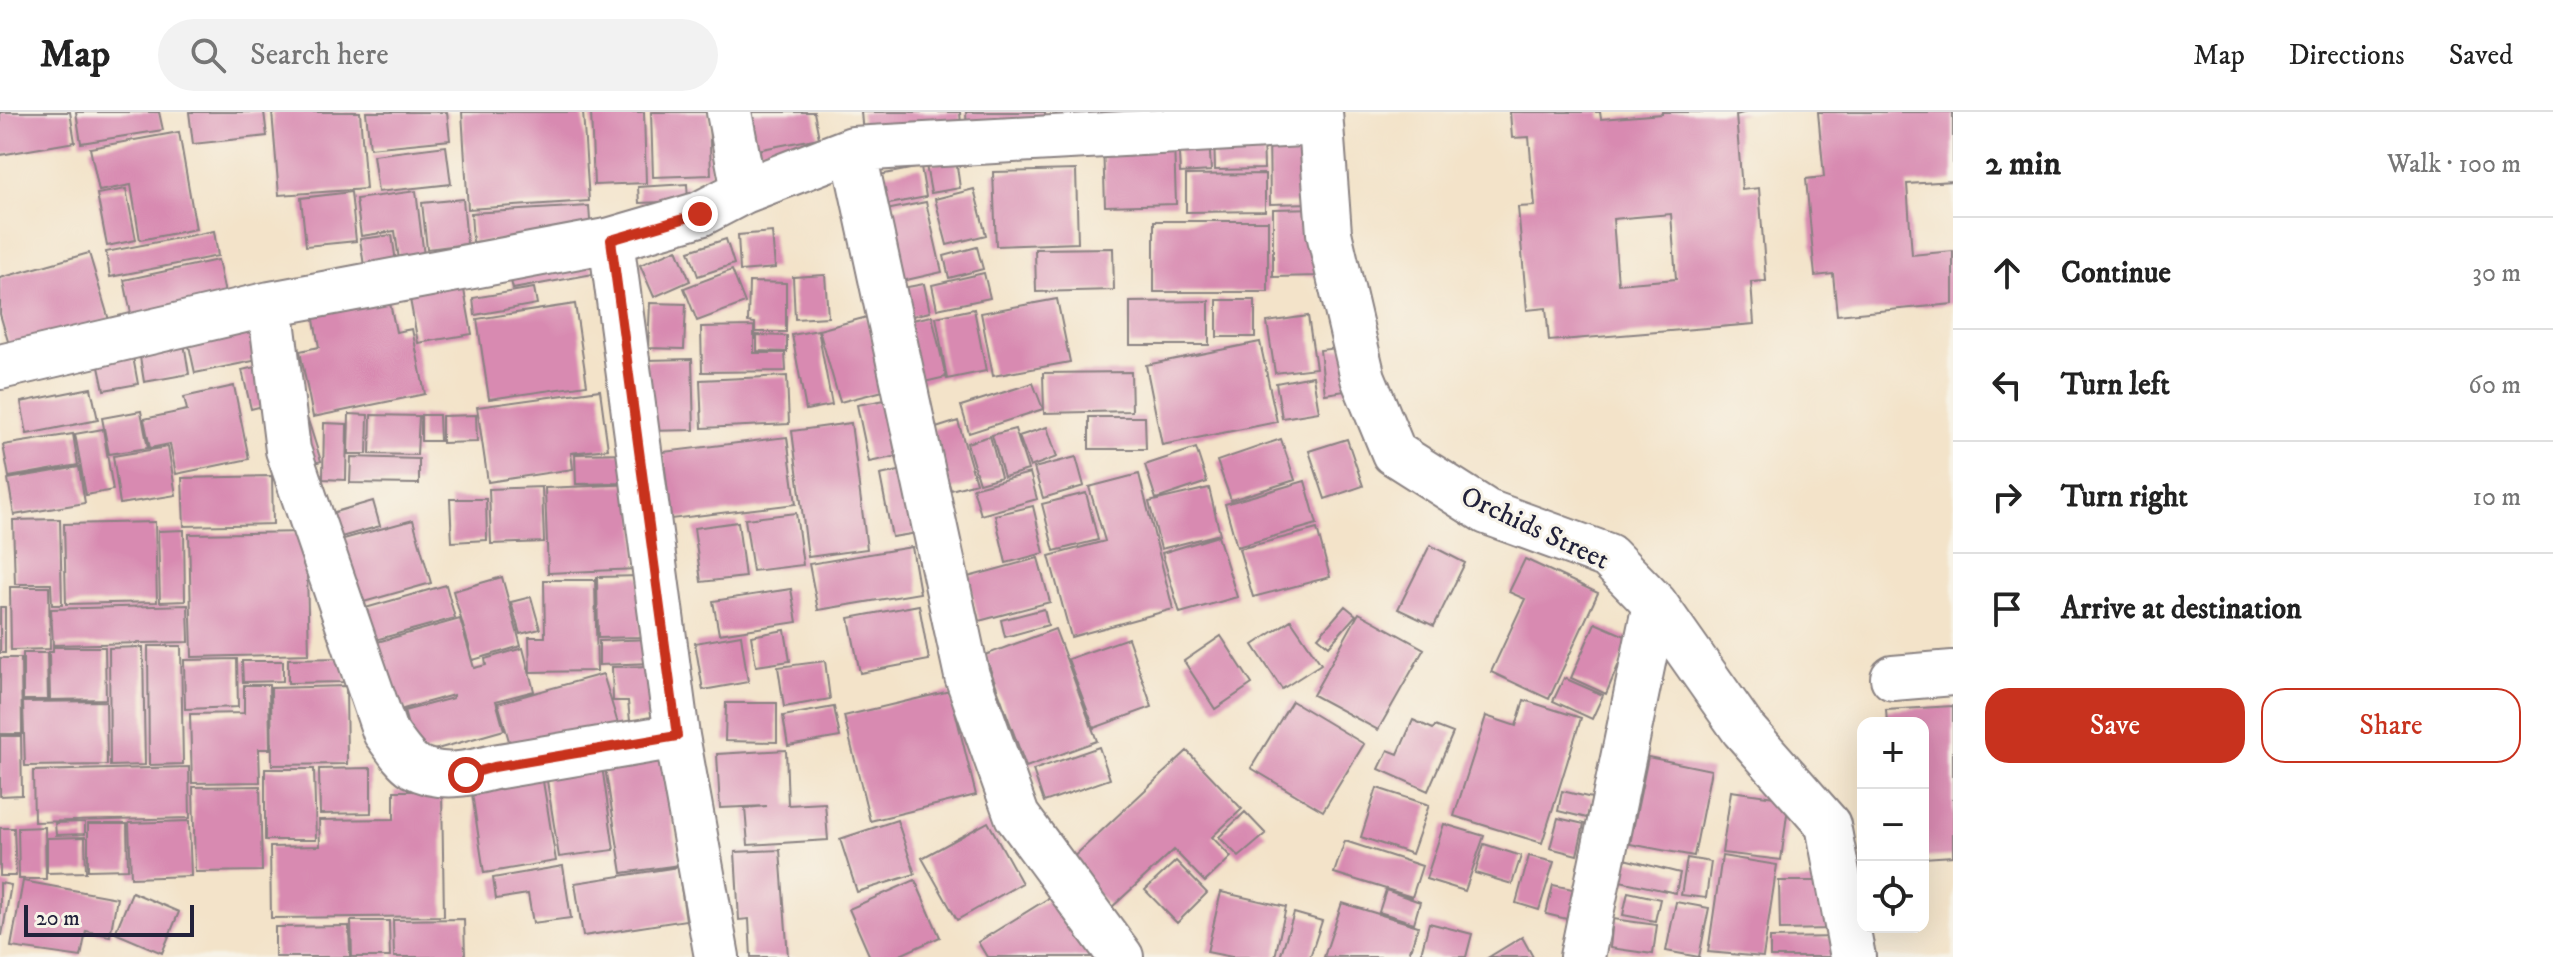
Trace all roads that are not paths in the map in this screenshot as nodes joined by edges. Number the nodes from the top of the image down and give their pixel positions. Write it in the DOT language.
graph roads {
  1 [pos="729,112"];
  2 [pos="1320,117"];
  3 [pos="853,149"];
  4 [pos="744,191"];
  5 [pos="611,240"];
  6 [pos="270,304"];
  7 [pos="0,367"];
  8 [pos="1655,604"];
  9 [pos="1953,673"];
  10 [pos="1893,678"];
  11 [pos="677,736"];
  12 [pos="717,957"];
  13 [pos="1121,957"];
  14 [pos="1582,957"];
  15 [pos="1853,957"];
  1 -- 4 [label="street"];
  2 -- 3 [label="street"];
  2 -- 8 [label="street, Orchids Street"];
  3 -- 4 [label="street"];
  3 -- 13 [label="street"];
  4 -- 5 [label="street"];
  5 -- 6 [label="street"];
  5 -- 11 [label="street"];
  6 -- 7 [label="street"];
  6 -- 11 [label="street"];
  8 -- 14 [label="street"];
  8 -- 15 [label="street, Orchids Street"];
  9 -- 10 [label="street"];
  11 -- 12 [label="street"];
}
